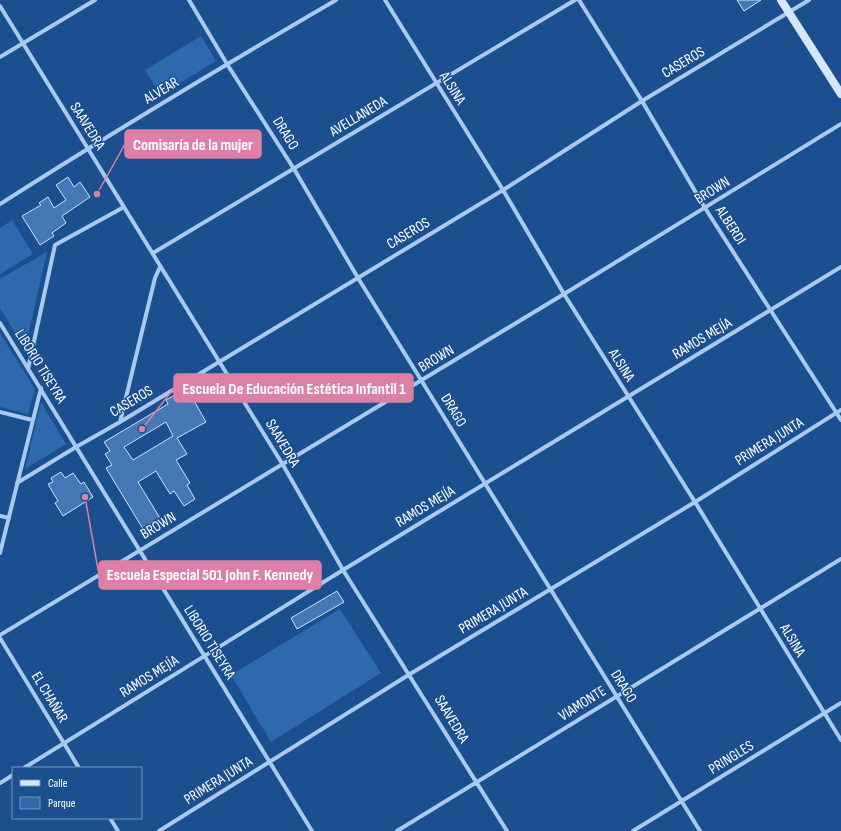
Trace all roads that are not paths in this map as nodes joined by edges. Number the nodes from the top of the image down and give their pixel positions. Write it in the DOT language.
graph roads {
  1 [pos="95,0"];
  2 [pos="189,0"];
  3 [pos="336,0"];
  4 [pos="385,0"];
  5 [pos="575,0"];
  6 [pos="579,0"];
  7 [pos="781,0"];
  8 [pos="809,0"];
  9 [pos="0,6"];
  10 [pos="788,13"];
  11 [pos="23,43"];
  12 [pos="0,57"];
  13 [pos="228,64"];
  14 [pos="436,84"];
  15 [pos="841,94"];
  16 [pos="642,101"];
  17 [pos="841,124"];
  18 [pos="88,148"];
  19 [pos="294,168"];
  20 [pos="502,190"];
  21 [pos="0,204"];
  22 [pos="124,207"];
  23 [pos="705,208"];
  24 [pos="153,253"];
  25 [pos="160,267"];
  26 [pos="841,267"];
  27 [pos="358,278"];
  28 [pos="564,294"];
  29 [pos="772,310"];
  30 [pos="0,323"];
  31 [pos="219,361"];
  32 [pos="28,369"];
  33 [pos="422,380"];
  34 [pos="40,388"];
  35 [pos="628,398"];
  36 [pos="841,410"];
  37 [pos="0,412"];
  38 [pos="836,412"];
  39 [pos="32,420"];
  40 [pos="841,420"];
  41 [pos="120,422"];
  42 [pos="76,447"];
  43 [pos="283,465"];
  44 [pos="17,483"];
  45 [pos="485,484"];
  46 [pos="694,502"];
  47 [pos="0,516"];
  48 [pos="9,518"];
  49 [pos="139,550"];
  50 [pos="0,553"];
  51 [pos="841,559"];
  52 [pos="344,570"];
  53 [pos="550,590"];
  54 [pos="761,609"];
  55 [pos="0,636"];
  56 [pos="204,656"];
  57 [pos="410,674"];
  58 [pos="616,696"];
  59 [pos="841,703"];
  60 [pos="824,714"];
  61 [pos="841,740"];
  62 [pos="64,743"];
  63 [pos="270,762"];
  64 [pos="26,767"];
  65 [pos="78,767"];
  66 [pos="12,776"];
  67 [pos="476,782"];
  68 [pos="0,783"];
  69 [pos="682,801"];
  70 [pos="111,819"];
  71 [pos="118,831"];
  72 [pos="158,831"];
  73 [pos="312,831"];
  74 [pos="397,831"];
  75 [pos="507,831"];
  76 [pos="633,831"];
  77 [pos="700,831"];
  1 -- 11 [label="street"];
  2 -- 13 [label="street, DRAGO"];
  3 -- 13 [label="street, ALVEAR"];
  4 -- 14 [label="street, ALSINA"];
  5 -- 14 [label="street, AVELLANEDA"];
  6 -- 16 [label="street, ALBERDI"];
  7 -- 10 [label="main road"];
  8 -- 10 [label="street, CASEROS"];
  9 -- 11 [label="street, SAAVEDRA"];
  10 -- 15 [label="main road"];
  10 -- 16 [label="street, CASEROS"];
  11 -- 12 [label="street"];
  11 -- 18 [label="street, SAAVEDRA"];
  13 -- 18 [label="street, ALVEAR"];
  13 -- 19 [label="street, DRAGO"];
  14 -- 19 [label="street, AVELLANEDA"];
  14 -- 20 [label="street, ALSINA"];
  16 -- 20 [label="street, CASEROS"];
  16 -- 23 [label="street, ALBERDI"];
  17 -- 23 [label="street, BROWN"];
  18 -- 21 [label="street, ALVEAR"];
  18 -- 22 [label="street, SAAVEDRA"];
  19 -- 24 [label="street, AVELLANEDA"];
  19 -- 27 [label="street, DRAGO"];
  20 -- 27 [label="street, CASEROS"];
  20 -- 28 [label="street, ALSINA"];
  22 -- 24 [label="street, SAAVEDRA"];
  22 -- 32 [label="street"];
  23 -- 28 [label="street, BROWN"];
  23 -- 29 [label="street, ALBERDI"];
  24 -- 25 [label="street, SAAVEDRA"];
  25 -- 31 [label="street, SAAVEDRA"];
  25 -- 41 [label="street"];
  26 -- 29 [label="street, RAMOS MEJÍA"];
  27 -- 31 [label="street, CASEROS"];
  27 -- 33 [label="street, DRAGO"];
  28 -- 33 [label="street, BROWN"];
  28 -- 35 [label="street, ALSINA"];
  29 -- 35 [label="street, RAMOS MEJÍA"];
  29 -- 38 [label="street, ALBERDI"];
  30 -- 32 [label="street, LIBORIO TISEYRA"];
  31 -- 41 [label="street, CASEROS"];
  31 -- 43 [label="street, SAAVEDRA"];
  32 -- 34 [label="street, LIBORIO TISEYRA"];
  33 -- 43 [label="street, BROWN"];
  33 -- 45 [label="street, DRAGO"];
  34 -- 39 [label="street"];
  34 -- 42 [label="street, LIBORIO TISEYRA"];
  35 -- 45 [label="street, RAMOS MEJÍA"];
  35 -- 46 [label="street, ALSINA"];
  36 -- 38 [label="street, PRIMERA JUNTA"];
  37 -- 39 [label="street"];
  38 -- 40 [label="street, ALBERDI"];
  38 -- 46 [label="street, PRIMERA JUNTA"];
  39 -- 44 [label="street"];
  41 -- 42 [label="street, CASEROS"];
  42 -- 44 [label="street, CASEROS"];
  42 -- 49 [label="street, LIBORIO TISEYRA"];
  43 -- 49 [label="street, BROWN"];
  43 -- 52 [label="street, SAAVEDRA"];
  44 -- 48 [label="street"];
  45 -- 52 [label="street, RAMOS MEJÍA"];
  45 -- 53 [label="street, DRAGO"];
  46 -- 53 [label="street, PRIMERA JUNTA"];
  46 -- 54 [label="street, ALSINA"];
  47 -- 48 [label="street"];
  48 -- 50 [label="street"];
  49 -- 55 [label="street, BROWN"];
  49 -- 56 [label="street, LIBORIO TISEYRA"];
  51 -- 54 [label="street, VIAMONTE"];
  52 -- 56 [label="street, RAMOS MEJÍA"];
  52 -- 57 [label="street, SAAVEDRA"];
  53 -- 57 [label="street, PRIMERA JUNTA"];
  53 -- 58 [label="street, DRAGO"];
  54 -- 58 [label="street, VIAMONTE"];
  54 -- 60 [label="street, ALSINA"];
  55 -- 62 [label="street, EL CHAÑAR"];
  56 -- 62 [label="street, RAMOS MEJÍA"];
  56 -- 63 [label="street, LIBORIO TISEYRA"];
  57 -- 63 [label="street, PRIMERA JUNTA"];
  57 -- 67 [label="street, SAAVEDRA"];
  58 -- 67 [label="street, VIAMONTE"];
  58 -- 69 [label="street, DRAGO"];
  59 -- 60 [label="street, PRINGLES"];
  60 -- 61 [label="street, ALSINA"];
  60 -- 69 [label="street, PRINGLES"];
  62 -- 64 [label="street, RAMOS MEJÍA"];
  62 -- 65 [label="street, EL CHAÑAR"];
  63 -- 72 [label="street, PRIMERA JUNTA"];
  63 -- 73 [label="street, LIBORIO TISEYRA"];
  66 -- 68 [label="street"];
  67 -- 74 [label="street, VIAMONTE"];
  67 -- 75 [label="street, SAAVEDRA"];
  69 -- 76 [label="street, PRINGLES"];
  69 -- 77 [label="street, DRAGO"];
  70 -- 71 [label="street"];
}
